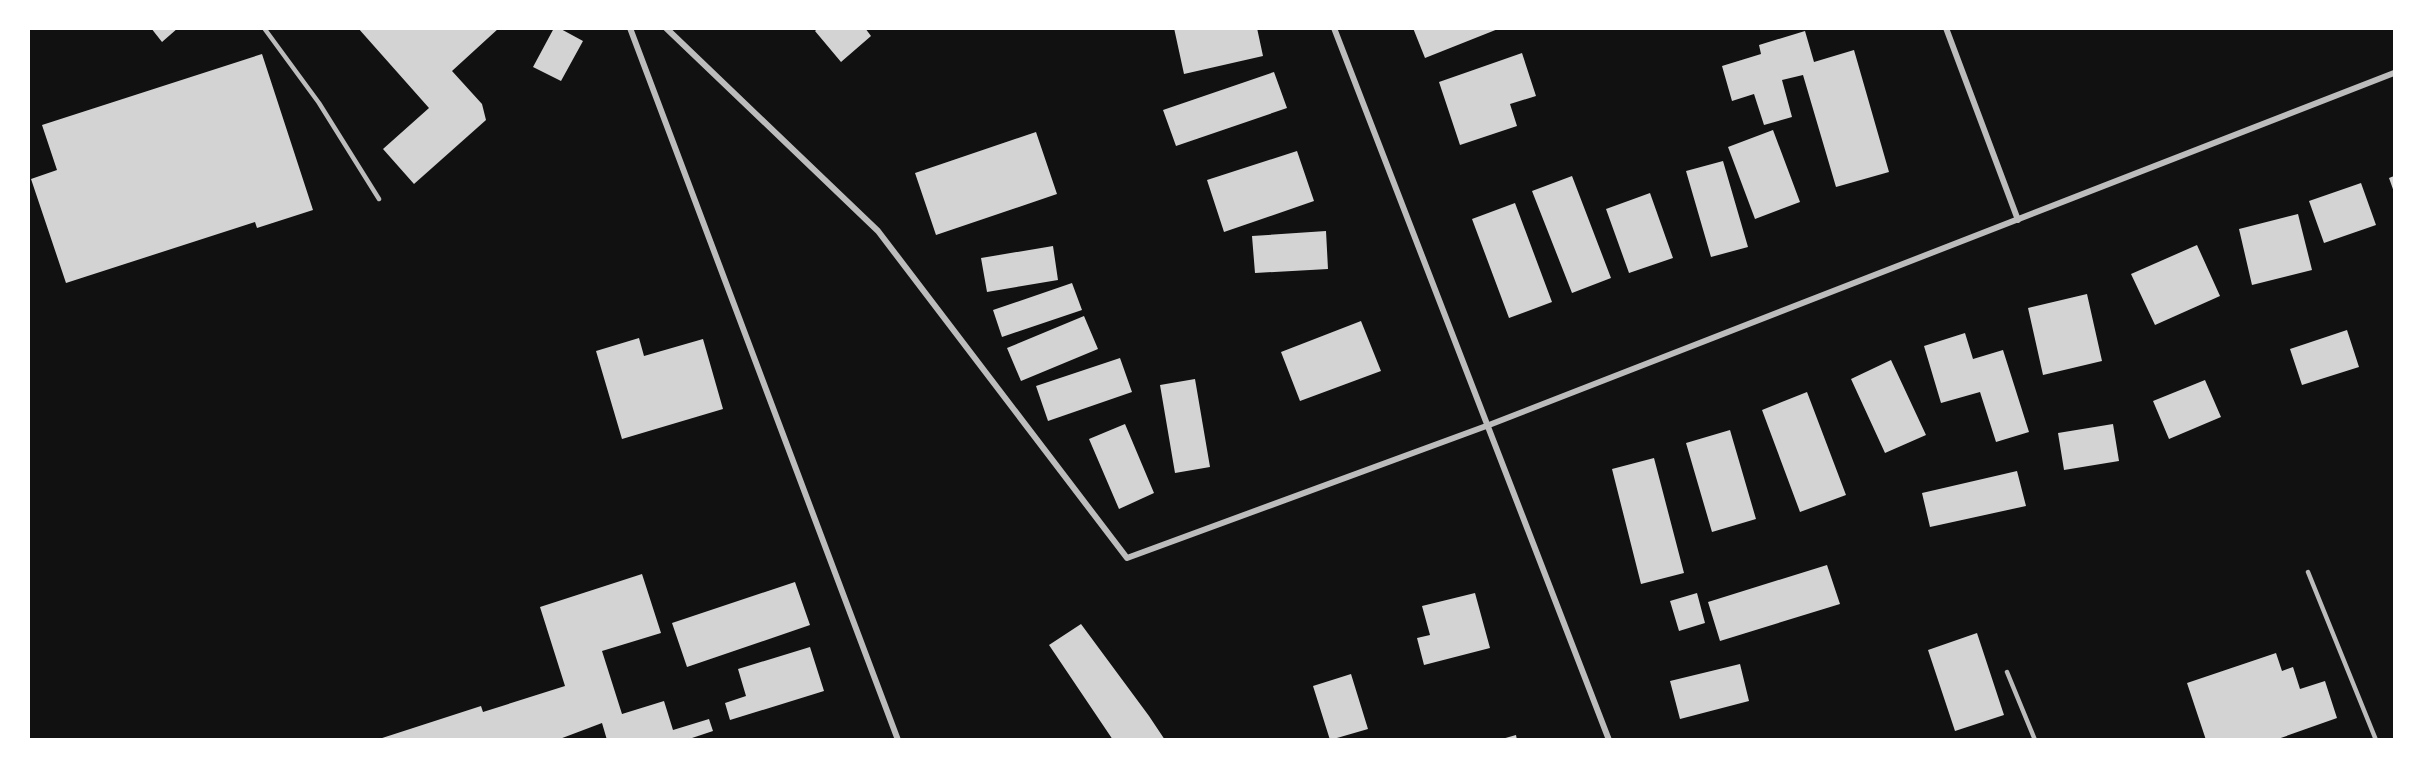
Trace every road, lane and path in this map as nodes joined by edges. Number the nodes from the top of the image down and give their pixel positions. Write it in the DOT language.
graph roads {
  1 [pos="264,28"];
  2 [pos="630,28"];
  3 [pos="666,28"];
  4 [pos="1334,28"];
  5 [pos="1946,28"];
  6 [pos="2394,73"];
  7 [pos="379,199"];
  8 [pos="2018,220"];
  9 [pos="1489,425"];
  10 [pos="2308,572"];
  11 [pos="2007,672"];
  12 [pos="898,740"];
  13 [pos="1609,740"];
  14 [pos="2035,740"];
  15 [pos="2376,740"];
  1 -- 7 [label="lane"];
  2 -- 12 [label="street"];
  3 -- 9 [label="street"];
  4 -- 9 [label="street"];
  5 -- 8 [label="street"];
  6 -- 8 [label="street"];
  8 -- 9 [label="street"];
  9 -- 13 [label="street"];
  10 -- 15 [label="lane"];
  11 -- 14 [label="lane"];
}
